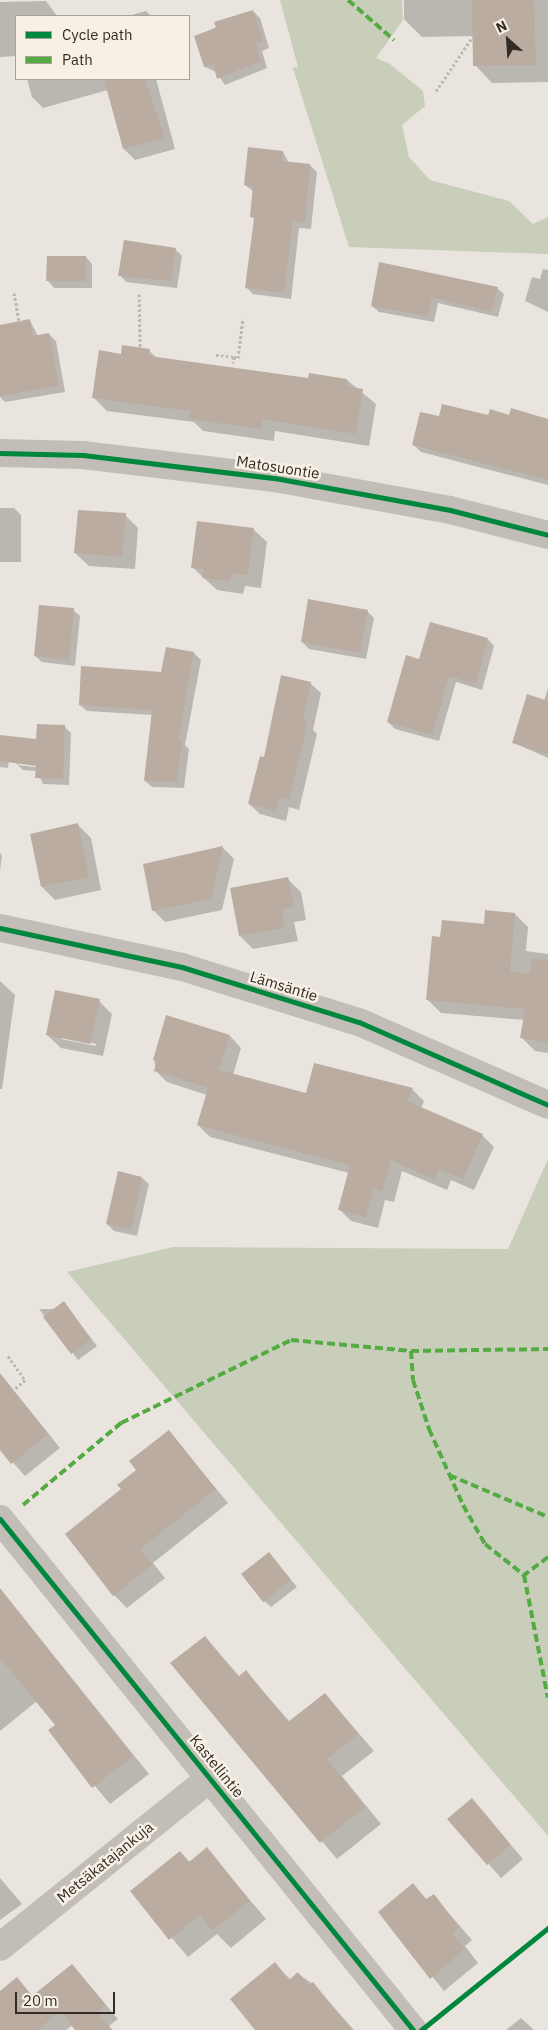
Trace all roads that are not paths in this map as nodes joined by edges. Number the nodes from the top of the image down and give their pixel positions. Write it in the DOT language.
graph roads {
  1 [pos="0,454"];
  2 [pos="548,535"];
  3 [pos="0,928"];
  4 [pos="548,1105"];
  5 [pos="0,1520"];
  6 [pos="210,1778"];
  7 [pos="0,1947"];
  8 [pos="413,2030"];
  1 -- 2 [label="street, Matosuontie"];
  3 -- 4 [label="street, Lämsäntie"];
  5 -- 6 [label="street, Kastellintie"];
  6 -- 7 [label="street, Metsäkatajankuja"];
  6 -- 8 [label="street, Kastellintie"];
}
